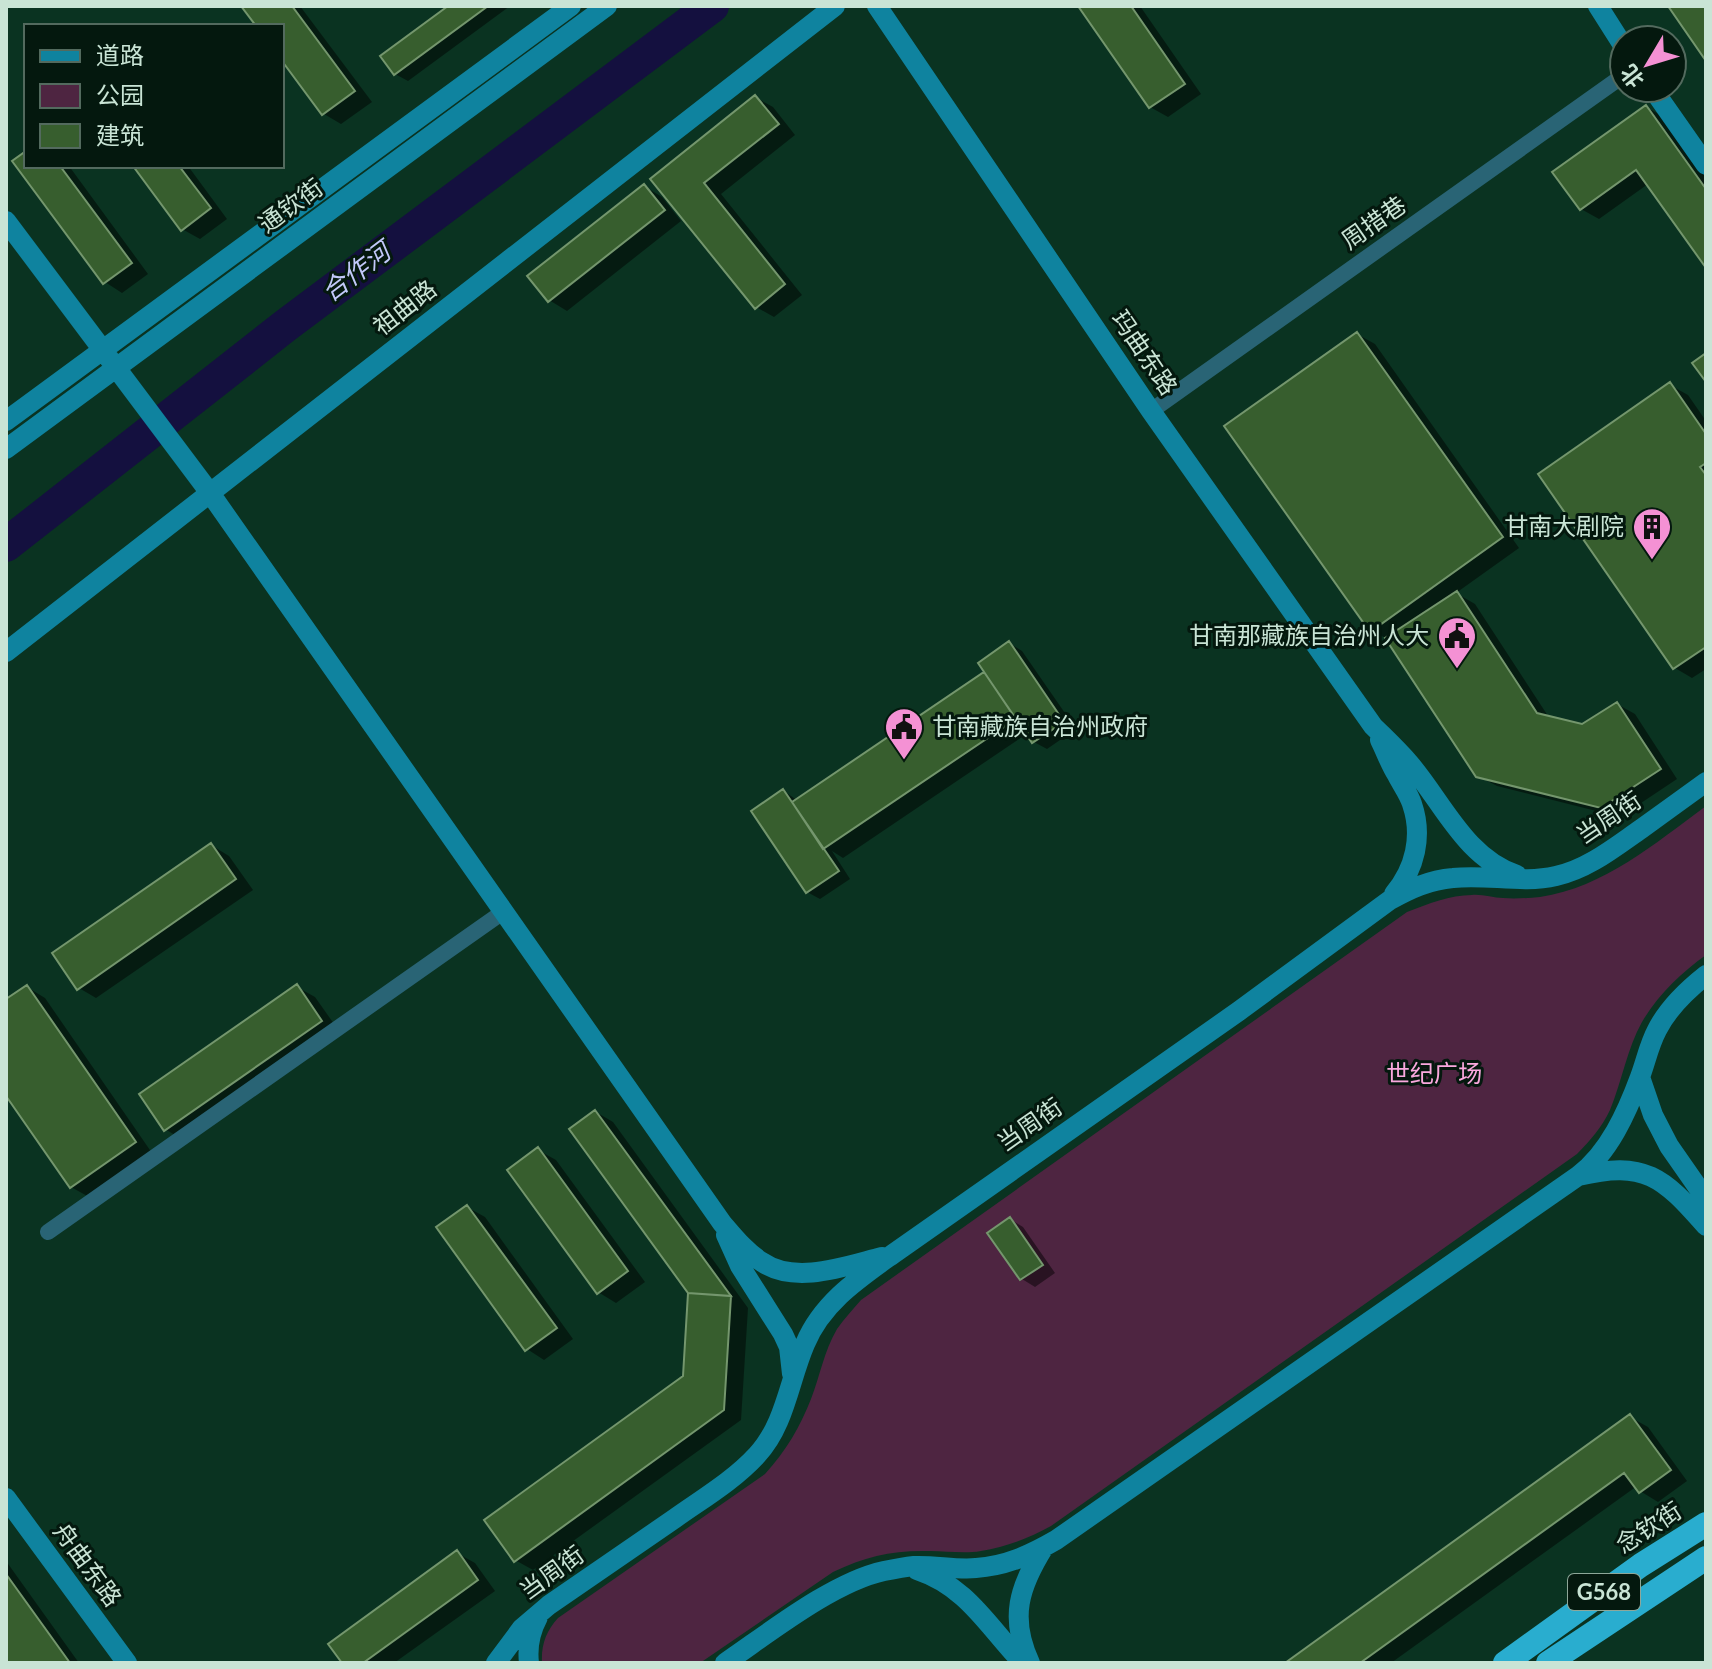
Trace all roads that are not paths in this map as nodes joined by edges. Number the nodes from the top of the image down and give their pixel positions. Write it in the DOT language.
graph roads {
  1 [pos="571,6"];
  2 [pos="607,6"];
  3 [pos="835,6"];
  4 [pos="877,6"];
  5 [pos="1598,6"];
  6 [pos="1609,24"];
  7 [pos="1608,86"];
  8 [pos="1663,104"];
  9 [pos="1706,165"];
  10 [pos="6,221"];
  11 [pos="103,349"];
  12 [pos="116,367"];
  13 [pos="1151,411"];
  14 [pos="6,421"];
  15 [pos="6,449"];
  16 [pos="210,493"];
  17 [pos="6,652"];
  18 [pos="1373,726"];
  19 [pos="1706,782"];
  20 [pos="1530,879"];
  21 [pos="1390,900"];
  22 [pos="503,912"];
  23 [pos="1706,975"];
  24 [pos="1640,1077"];
  25 [pos="1578,1176"];
  26 [pos="1706,1199"];
  27 [pos="722,1223"];
  28 [pos="1706,1226"];
  29 [pos="48,1232"];
  30 [pos="893,1254"];
  31 [pos="790,1390"];
  32 [pos="6,1498"];
  33 [pos="1706,1524"];
  34 [pos="1044,1547"];
  35 [pos="1706,1558"];
  36 [pos="908,1567"];
  37 [pos="549,1605"];
  38 [pos="127,1663"];
  39 [pos="496,1663"];
  40 [pos="529,1663"];
  41 [pos="725,1663"];
  42 [pos="1023,1663"];
  43 [pos="1030,1663"];
  44 [pos="1505,1663"];
  45 [pos="1548,1663"];
  1 -- 11 [label="street"];
  2 -- 12 [label="street, 通钦街"];
  3 -- 16 [label="street, 祖曲路"];
  4 -- 13 [label="street, 玛曲东路"];
  5 -- 6 [label="street"];
  7 -- 13 [label="street, 周措巷"];
  8 -- 9 [label="street"];
  10 -- 11 [label="street"];
  11 -- 12 [label="street"];
  11 -- 14 [label="street"];
  12 -- 15 [label="street, 通钦街"];
  12 -- 16 [label="street"];
  13 -- 18 [label="street, 玛曲东路"];
  16 -- 17 [label="street, 祖曲路"];
  16 -- 22 [label="street"];
  18 -- 20 [label="street"];
  18 -- 21 [label="street"];
  19 -- 20 [label="street, 当周街"];
  20 -- 21 [label="street, 当周街"];
  21 -- 30 [label="street, 当周街"];
  22 -- 27 [label="street"];
  22 -- 29 [label="street"];
  23 -- 24 [label="street"];
  24 -- 25 [label="street"];
  24 -- 26 [label="street"];
  25 -- 28 [label="street"];
  25 -- 34 [label="street"];
  27 -- 30 [label="street"];
  27 -- 31 [label="street"];
  30 -- 31 [label="street, 当周街"];
  31 -- 37 [label="street, 当周街"];
  32 -- 38 [label="street, 舟曲东路"];
  33 -- 44 [label="highway, 念钦街 / G568"];
  34 -- 36 [label="street"];
  34 -- 43 [label="street"];
  35 -- 45 [label="highway, G568"];
  36 -- 41 [label="street"];
  36 -- 42 [label="street"];
  37 -- 39 [label="street, 当周街"];
  37 -- 40 [label="street"];
}
